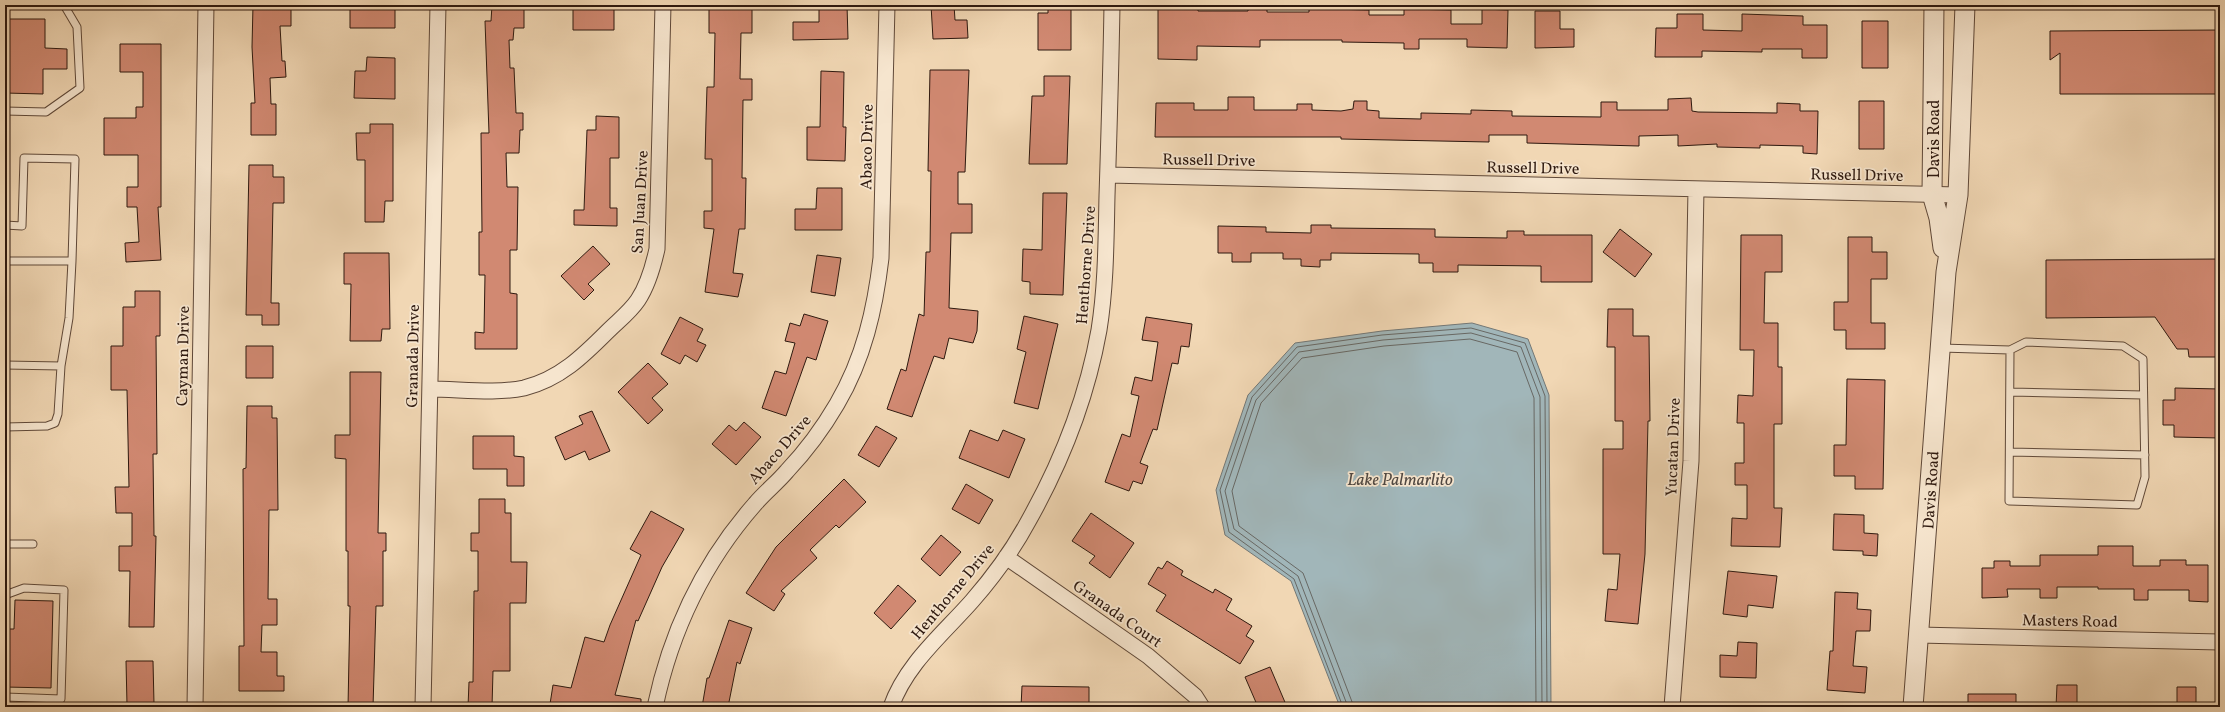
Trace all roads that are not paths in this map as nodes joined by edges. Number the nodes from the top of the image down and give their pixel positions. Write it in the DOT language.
graph roads {
  1 [pos="64,5"];
  2 [pos="206,5"];
  3 [pos="438,5"];
  4 [pos="663,5"];
  5 [pos="887,5"];
  6 [pos="1112,5"];
  7 [pos="1934,5"];
  8 [pos="1965,5"];
  9 [pos="5,111"];
  10 [pos="1108,175"];
  11 [pos="1696,189"];
  12 [pos="1932,194"];
  13 [pos="1958,195"];
  14 [pos="5,225"];
  15 [pos="5,261"];
  16 [pos="72,261"];
  17 [pos="1946,272"];
  18 [pos="1941,348"];
  19 [pos="2010,350"];
  20 [pos="5,365"];
  21 [pos="61,366"];
  22 [pos="430,389"];
  23 [pos="2011,392"];
  24 [pos="2143,395"];
  25 [pos="5,427"];
  26 [pos="2010,452"];
  27 [pos="2145,454"];
  28 [pos="5,544"];
  29 [pos="33,544"];
  30 [pos="1006,557"];
  31 [pos="5,595"];
  32 [pos="1919,635"];
  33 [pos="2220,642"];
  34 [pos="5,697"];
  35 [pos="894,706"];
  36 [pos="195,707"];
  37 [pos="423,707"];
  38 [pos="655,707"];
  39 [pos="1202,707"];
  40 [pos="1672,707"];
  41 [pos="1913,707"];
  1 -- 9 [label="lane"];
  2 -- 36 [label="street, Cayman Drive"];
  3 -- 22 [label="street, Granada Drive"];
  4 -- 22 [label="street, San Juan Drive"];
  5 -- 38 [label="street, Abaco Drive"];
  6 -- 10 [label="street, Henthorne Drive"];
  7 -- 12 [label="street, Davis Road"];
  8 -- 13 [label="street, Davis Road"];
  10 -- 11 [label="street, Russell Drive"];
  10 -- 30 [label="street, Henthorne Drive"];
  11 -- 12 [label="street, Russell Drive"];
  11 -- 40 [label="street, Yucatan Drive"];
  12 -- 13 [label="street, Russell Drive"];
  12 -- 17 [label="street, Davis Road"];
  13 -- 17 [label="street, Davis Road"];
  14 -- 16 [label="lane"];
  15 -- 16 [label="lane"];
  16 -- 21 [label="lane"];
  17 -- 18 [label="street, Davis Road"];
  18 -- 19 [label="lane"];
  18 -- 32 [label="street, Davis Road"];
  19 -- 23 [label="lane"];
  19 -- 24 [label="lane"];
  20 -- 21 [label="lane"];
  21 -- 25 [label="lane"];
  22 -- 37 [label="street, Granada Drive"];
  23 -- 24 [label="lane"];
  23 -- 26 [label="lane"];
  24 -- 27 [label="lane"];
  26 -- 27 [label="lane"];
  26 -- 27 [label="lane"];
  28 -- 29 [label="lane"];
  30 -- 35 [label="street, Henthorne Drive"];
  30 -- 39 [label="street, Granada Court"];
  31 -- 34 [label="lane"];
  32 -- 33 [label="street, Masters Road"];
  32 -- 41 [label="street, Davis Road"];
}
